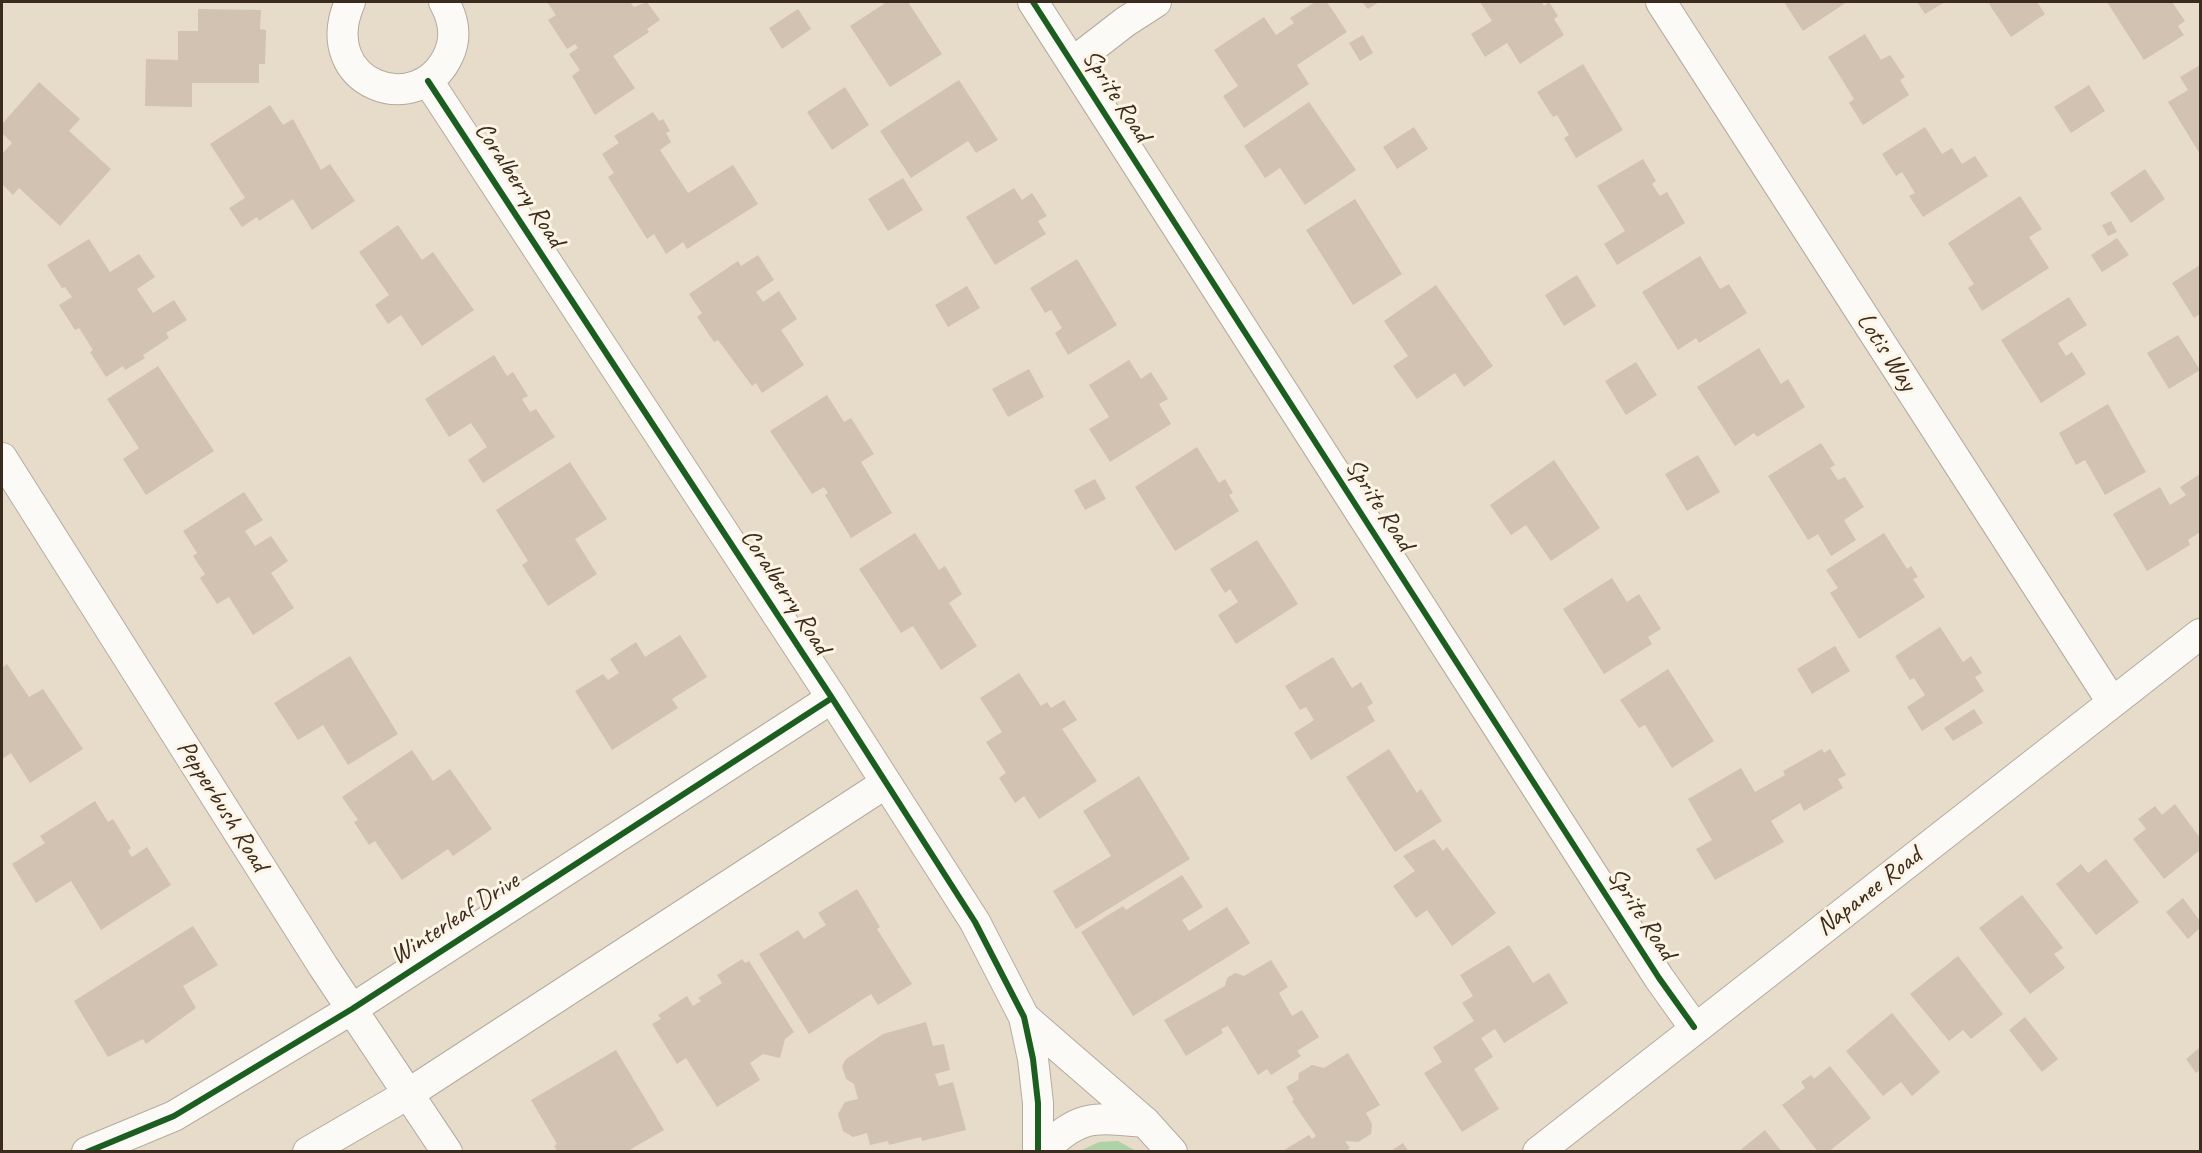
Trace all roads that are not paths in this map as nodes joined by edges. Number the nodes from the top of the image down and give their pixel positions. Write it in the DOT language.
graph roads {
  1 [pos="350,2"];
  2 [pos="444,2"];
  3 [pos="1033,2"];
  4 [pos="1156,2"];
  5 [pos="1661,2"];
  6 [pos="1072,63"];
  7 [pos="428,81"];
  8 [pos="2,458"];
  9 [pos="2200,634"];
  10 [pos="832,698"];
  11 [pos="2112,702"];
  12 [pos="886,783"];
  13 [pos="352,1009"];
  14 [pos="1024,1017"];
  15 [pos="1694,1028"];
  16 [pos="408,1094"];
  17 [pos="1145,1122"];
  18 [pos="87,1152"];
  19 [pos="308,1152"];
  20 [pos="447,1152"];
  21 [pos="1040,1152"];
  22 [pos="1172,1152"];
  23 [pos="1538,1152"];
  1 -- 7 [label="street"];
  2 -- 7 [label="street"];
  3 -- 6 [label="street, Sprite Road"];
  4 -- 6 [label="street"];
  5 -- 11 [label="street, Lotis Way"];
  6 -- 15 [label="street, Sprite Road"];
  7 -- 10 [label="street, Coralberry Road"];
  8 -- 13 [label="street, Pepperbush Road"];
  9 -- 11 [label="street, Napanee Road"];
  10 -- 12 [label="street, Coralberry Road"];
  10 -- 13 [label="street, Winterleaf Drive"];
  11 -- 15 [label="street, Napanee Road"];
  12 -- 14 [label="street, Coralberry Road"];
  12 -- 16 [label="street"];
  13 -- 16 [label="street, Pepperbush Road"];
  13 -- 18 [label="street, Winterleaf Drive"];
  14 -- 17 [label="street, Coralberry Road"];
  14 -- 21 [label="street, Coralberry Road"];
  15 -- 23 [label="street, Napanee Road"];
  16 -- 19 [label="street"];
  16 -- 20 [label="street, Pepperbush Road"];
  17 -- 21 [label="street, Coralberry Road"];
  17 -- 22 [label="street, Coralberry Road"];
}
